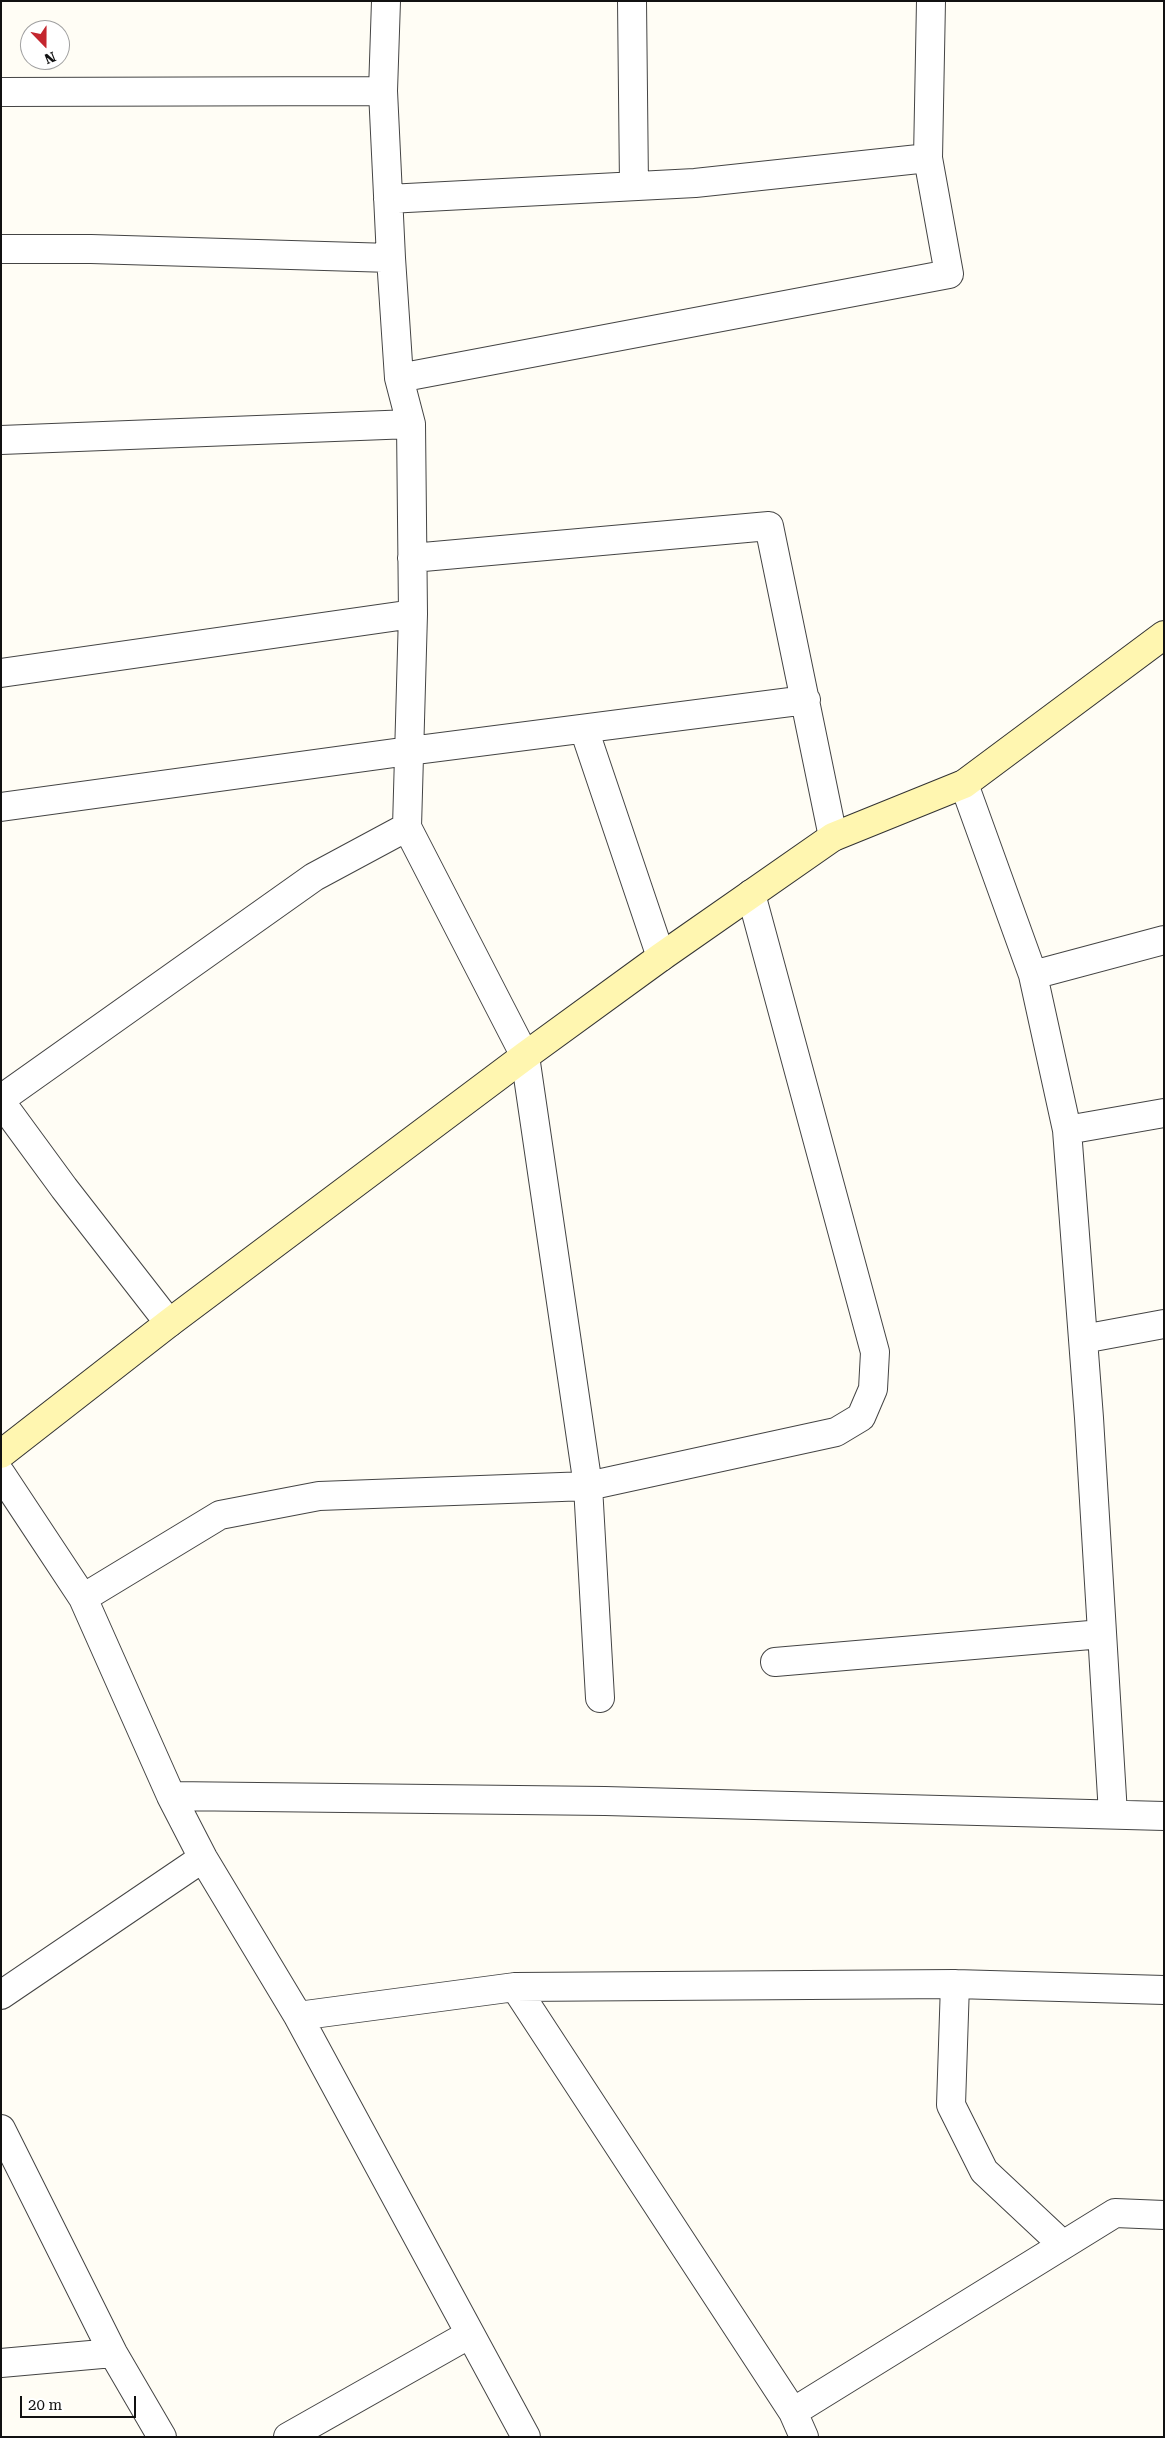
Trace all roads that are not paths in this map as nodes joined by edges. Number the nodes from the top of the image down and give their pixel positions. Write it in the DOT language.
graph roads {
  1 [pos="386,1"];
  2 [pos="632,1"];
  3 [pos="931,1"];
  4 [pos="383,91"];
  5 [pos="1,92"];
  6 [pos="928,158"];
  7 [pos="634,186"];
  8 [pos="388,199"];
  9 [pos="1,249"];
  10 [pos="391,258"];
  11 [pos="400,378"];
  12 [pos="411,424"];
  13 [pos="1,440"];
  14 [pos="412,558"];
  15 [pos="413,614"];
  16 [pos="1164,634"];
  17 [pos="1,673"];
  18 [pos="806,700"];
  19 [pos="584,729"];
  20 [pos="409,751"];
  21 [pos="964,784"];
  22 [pos="1,807"];
  23 [pos="407,827"];
  24 [pos="833,837"];
  25 [pos="751,894"];
  26 [pos="1164,940"];
  27 [pos="661,957"];
  28 [pos="1032,975"];
  29 [pos="525,1056"];
  30 [pos="1,1100"];
  31 [pos="1164,1113"];
  32 [pos="1067,1130"];
  33 [pos="169,1323"];
  34 [pos="1164,1324"];
  35 [pos="1083,1340"];
  36 [pos="1,1454"];
  37 [pos="1,1474"];
  38 [pos="588,1486"];
  39 [pos="83,1598"];
  40 [pos="1102,1634"];
  41 [pos="775,1662"];
  42 [pos="600,1698"];
  43 [pos="171,1796"];
  44 [pos="1113,1814"];
  45 [pos="1164,1816"];
  46 [pos="203,1858"];
  47 [pos="955,1984"];
  48 [pos="514,1987"];
  49 [pos="1164,1990"];
  50 [pos="1,1995"];
  51 [pos="298,2016"];
  52 [pos="1,2129"];
  53 [pos="1164,2216"];
  54 [pos="1063,2245"];
  55 [pos="470,2334"];
  56 [pos="112,2353"];
  57 [pos="1,2363"];
  58 [pos="793,2412"];
  59 [pos="162,2437"];
  60 [pos="288,2437"];
  61 [pos="526,2437"];
  62 [pos="804,2437"];
  1 -- 4 [label="street"];
  2 -- 7 [label="street"];
  3 -- 6 [label="street"];
  4 -- 5 [label="street"];
  4 -- 8 [label="street"];
  6 -- 7 [label="street"];
  6 -- 11 [label="street"];
  7 -- 8 [label="street"];
  8 -- 10 [label="street"];
  9 -- 10 [label="street"];
  10 -- 11 [label="street"];
  11 -- 12 [label="street"];
  12 -- 13 [label="street"];
  12 -- 14 [label="street"];
  14 -- 15 [label="street"];
  14 -- 18 [label="street"];
  15 -- 17 [label="street"];
  15 -- 20 [label="street"];
  16 -- 21 [label="street"];
  18 -- 19 [label="street"];
  18 -- 24 [label="street"];
  19 -- 20 [label="street"];
  19 -- 27 [label="street"];
  20 -- 22 [label="street"];
  20 -- 23 [label="street"];
  21 -- 24 [label="street"];
  21 -- 28 [label="street"];
  23 -- 29 [label="street"];
  23 -- 30 [label="street"];
  24 -- 25 [label="street"];
  25 -- 27 [label="street"];
  25 -- 38 [label="street"];
  26 -- 28 [label="street"];
  27 -- 29 [label="street"];
  28 -- 32 [label="street"];
  29 -- 33 [label="street"];
  29 -- 38 [label="street"];
  30 -- 33 [label="street"];
  31 -- 32 [label="street"];
  32 -- 35 [label="street"];
  33 -- 36 [label="street"];
  34 -- 35 [label="street"];
  35 -- 40 [label="street"];
  37 -- 39 [label="street"];
  38 -- 39 [label="street"];
  38 -- 42 [label="street"];
  39 -- 43 [label="street"];
  40 -- 41 [label="street"];
  40 -- 44 [label="street"];
  43 -- 44 [label="street"];
  43 -- 46 [label="street"];
  44 -- 45 [label="street"];
  46 -- 50 [label="street"];
  46 -- 51 [label="street"];
  47 -- 48 [label="street"];
  47 -- 49 [label="street"];
  47 -- 54 [label="street"];
  48 -- 51 [label="street"];
  48 -- 58 [label="street"];
  51 -- 55 [label="street"];
  52 -- 56 [label="street"];
  53 -- 54 [label="street"];
  54 -- 58 [label="street"];
  55 -- 60 [label="street"];
  55 -- 61 [label="street"];
  56 -- 57 [label="street"];
  56 -- 59 [label="street"];
  58 -- 62 [label="street"];
}
